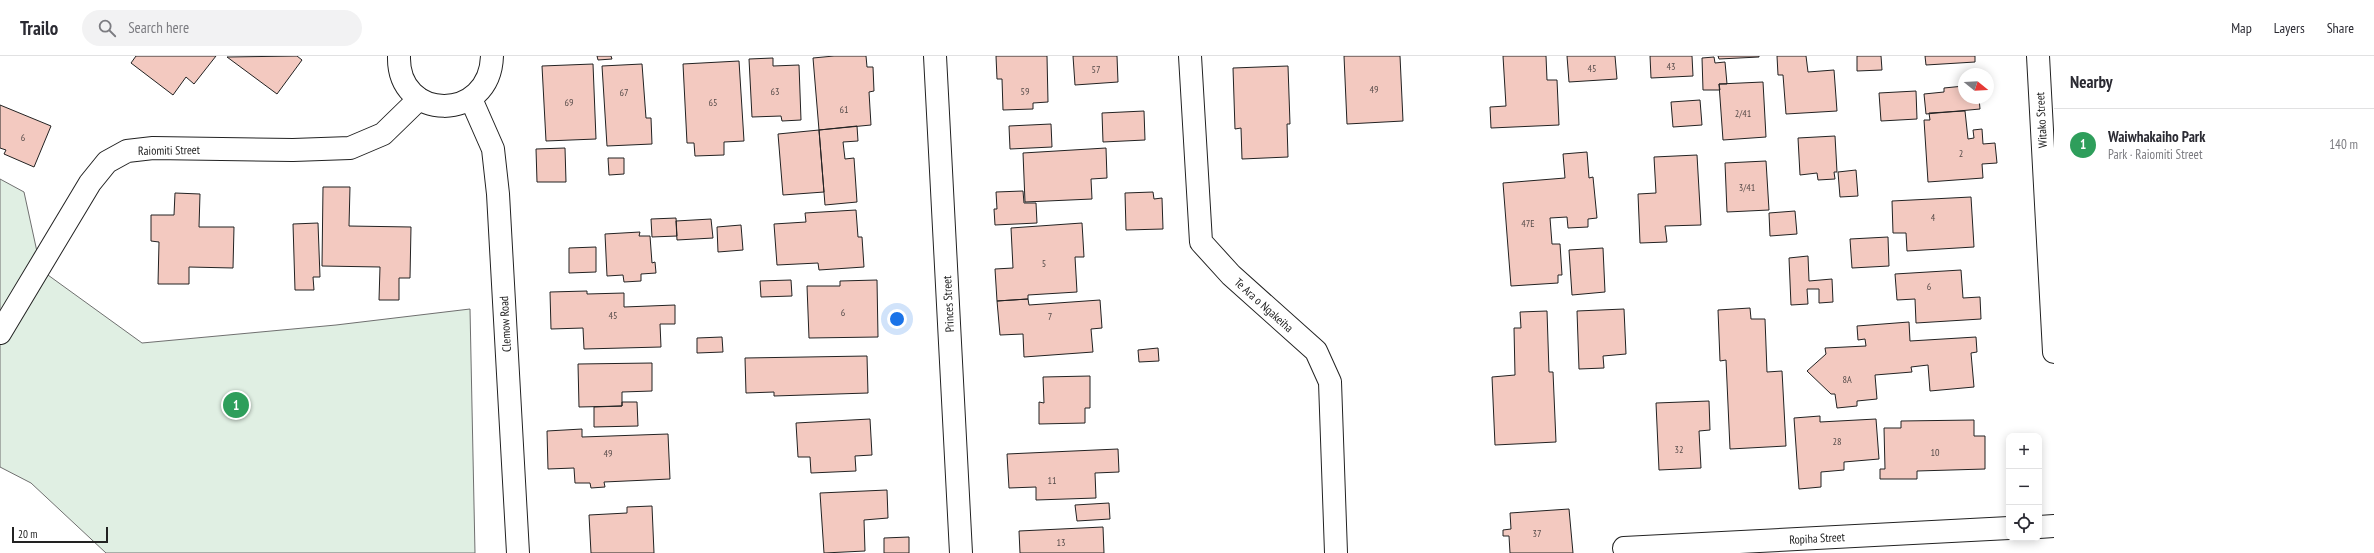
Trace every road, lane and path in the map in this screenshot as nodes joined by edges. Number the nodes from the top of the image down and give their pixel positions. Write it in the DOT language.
graph roads {
  1 [pos="399,56"];
  2 [pos="492,56"];
  3 [pos="935,56"];
  4 [pos="1190,56"];
  5 [pos="2038,56"];
  6 [pos="419,99"];
  7 [pos="471,99"];
  8 [pos="0,333"];
  9 [pos="2054,352"];
  10 [pos="2054,526"];
  11 [pos="2042,527"];
  12 [pos="2006,528"];
  13 [pos="1624,548"];
  14 [pos="518,553"];
  15 [pos="961,553"];
  16 [pos="1336,553"];
  1 -- 6 [label="street"];
  2 -- 7 [label="street"];
  3 -- 15 [label="street, Princes Street"];
  4 -- 16 [label="street, Te Ara o Ngakeiha"];
  5 -- 9 [label="street, Witako Street"];
  6 -- 7 [label="street"];
  6 -- 8 [label="street, Raiomiti Street"];
  7 -- 14 [label="street, Clemow Road"];
  10 -- 11 [label="street"];
  12 -- 13 [label="street, Ropiha Street"];
}
